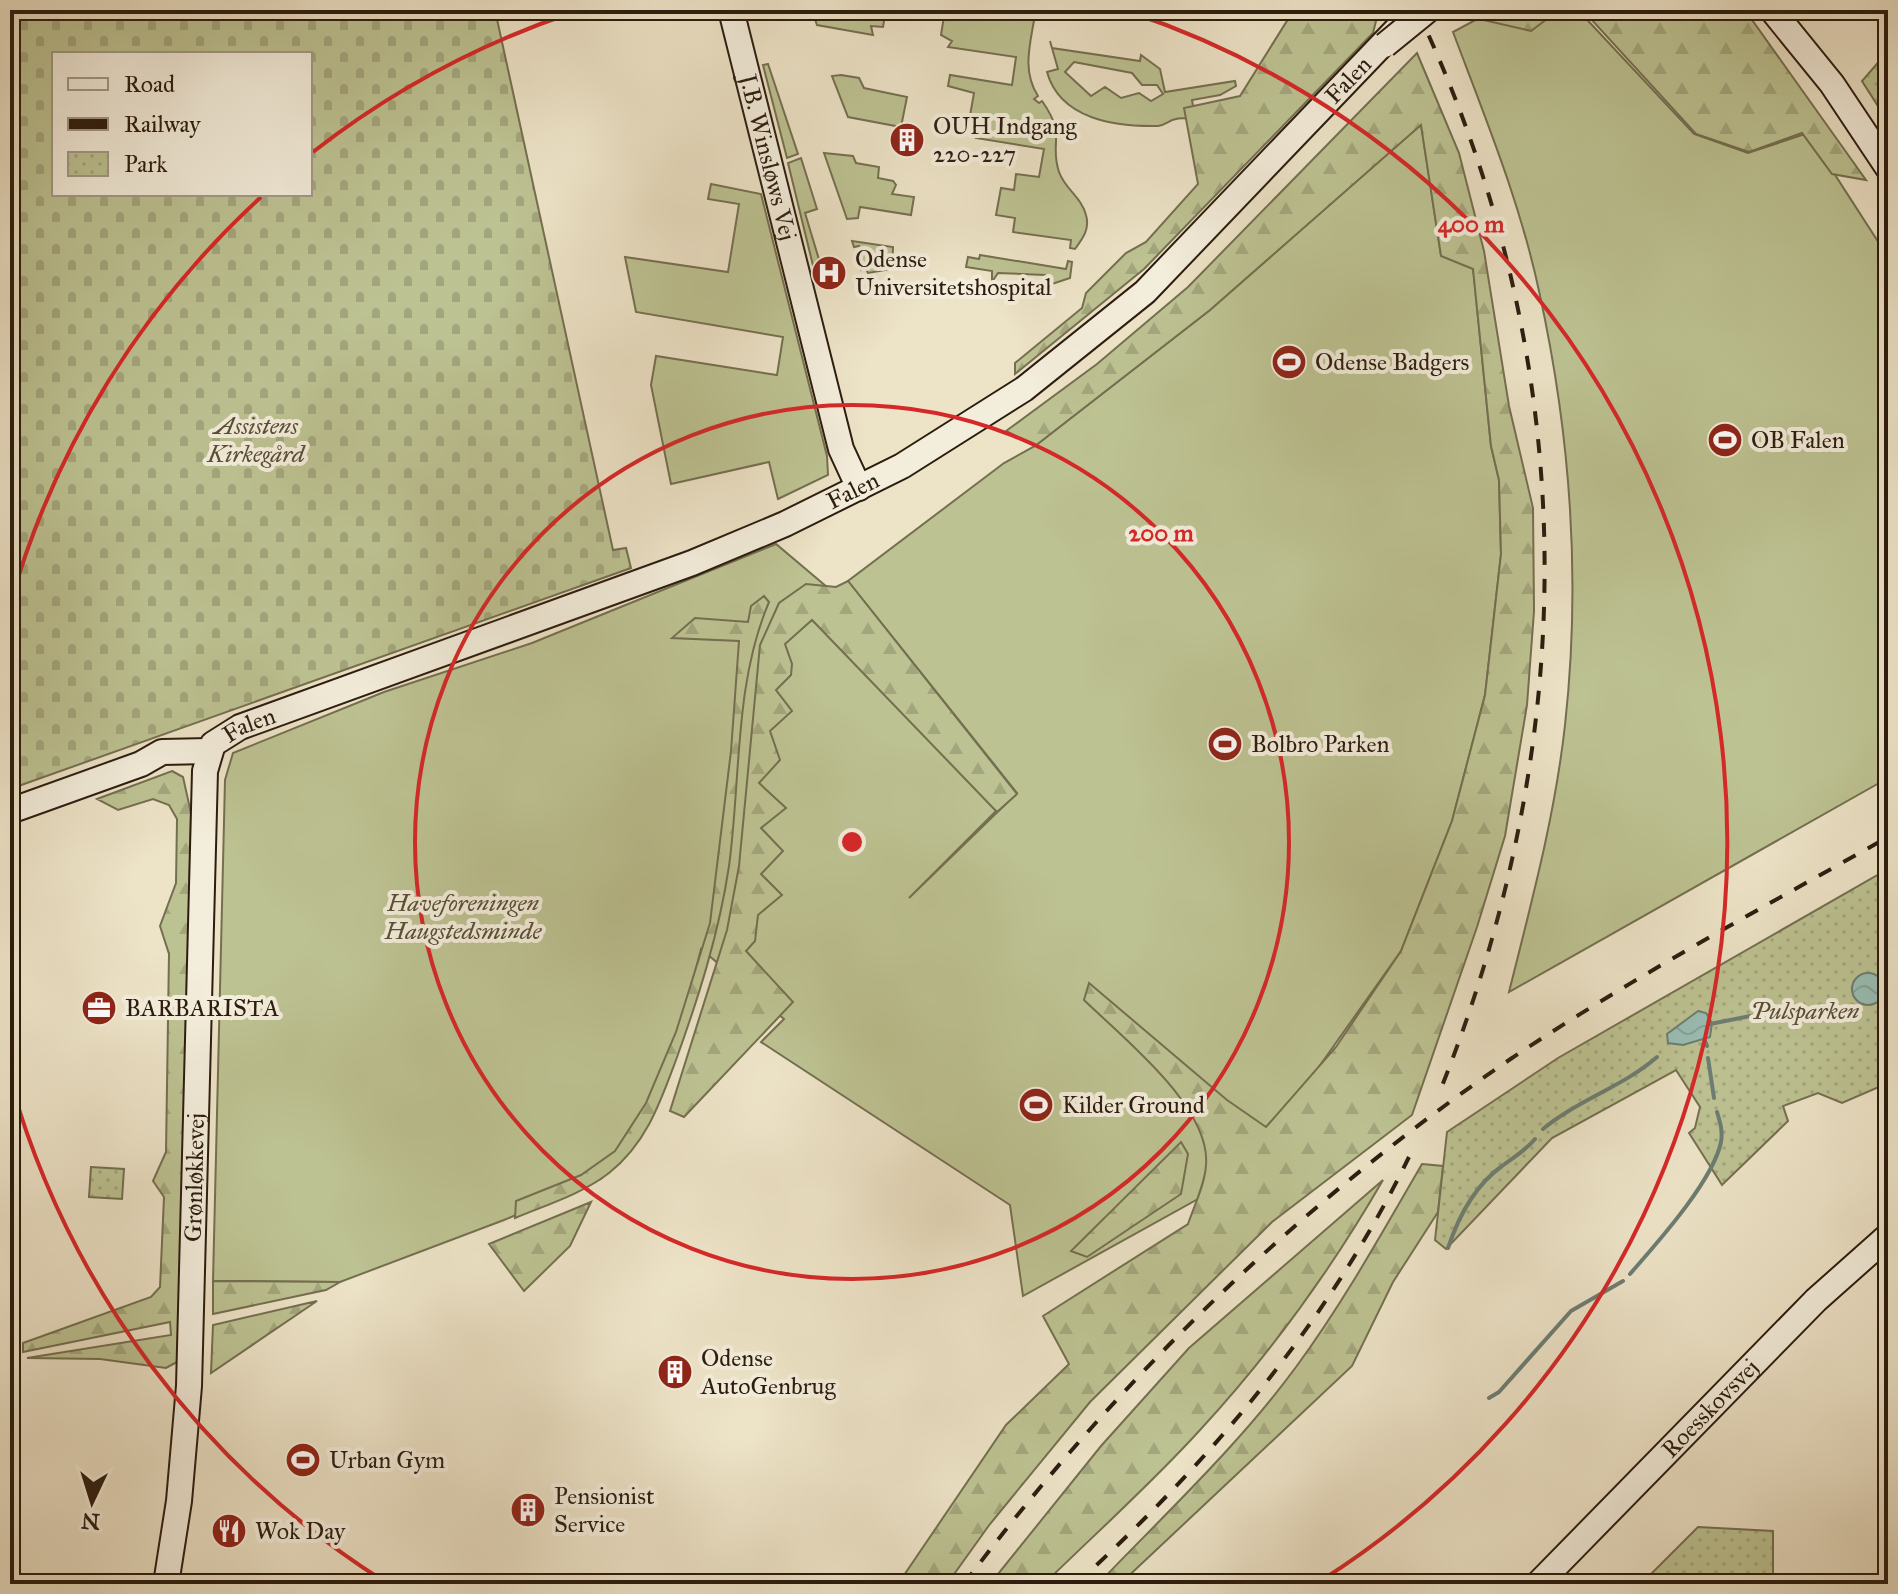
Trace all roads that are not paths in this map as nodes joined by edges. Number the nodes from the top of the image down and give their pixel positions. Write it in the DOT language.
graph roads {
  1 [pos="731,10"];
  2 [pos="1411,10"];
  3 [pos="1428,10"];
  4 [pos="1772,10"];
  5 [pos="1792,10"];
  6 [pos="1385,45"];
  7 [pos="1832,84"];
  8 [pos="1888,168"];
  9 [pos="859,488"];
  10 [pos="207,761"];
  11 [pos="10,811"];
  12 [pos="1888,1236"];
  13 [pos="166,1584"];
  14 [pos="1538,1584"];
  1 -- 9 [label="street, J.B. Winsløws Vej"];
  2 -- 6 [label="street, Falen, bridge"];
  3 -- 6 [label="street, Falen, bridge"];
  4 -- 7 [label="street"];
  5 -- 7 [label="street"];
  6 -- 9 [label="street, Falen"];
  7 -- 8 [label="street"];
  9 -- 10 [label="street, Falen"];
  10 -- 11 [label="street, Falen"];
  10 -- 13 [label="street, Grønløkkevej"];
  12 -- 14 [label="street, Roesskovsvej"];
}
